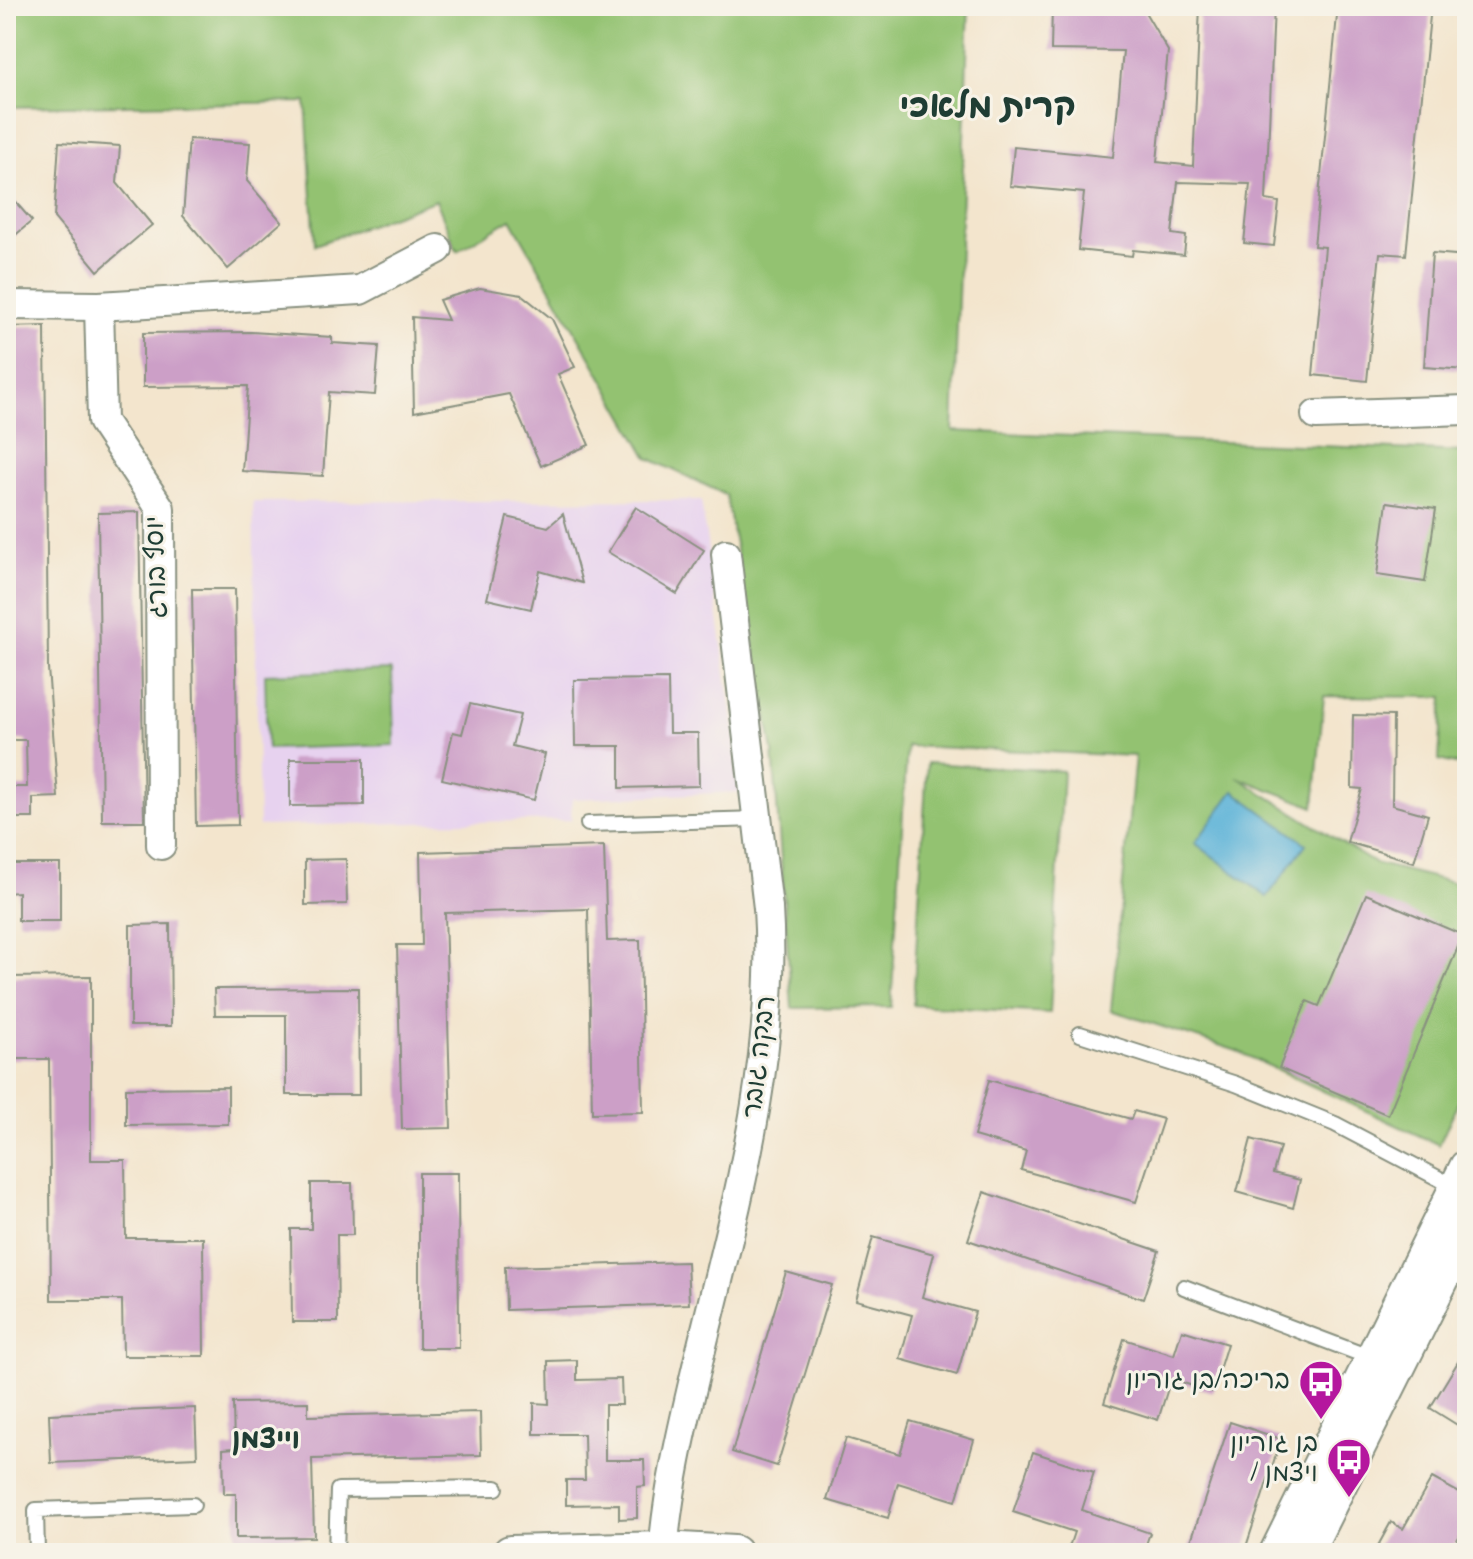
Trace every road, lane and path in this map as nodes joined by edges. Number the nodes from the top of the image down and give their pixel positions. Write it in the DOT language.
graph roads {
  1 [pos="438,249"];
  2 [pos="6,305"];
  3 [pos="99,306"];
  4 [pos="1467,410"];
  5 [pos="1316,415"];
  6 [pos="726,554"];
  7 [pos="759,819"];
  8 [pos="588,824"];
  9 [pos="161,845"];
  10 [pos="1080,1034"];
  11 [pos="1461,1177"];
  12 [pos="1467,1228"];
  13 [pos="1184,1287"];
  14 [pos="1383,1363"];
  15 [pos="496,1488"];
  16 [pos="193,1505"];
  17 [pos="664,1551"];
  18 [pos="37,1553"];
  19 [pos="336,1553"];
  20 [pos="510,1553"];
  21 [pos="734,1553"];
  22 [pos="1277,1553"];
  23 [pos="1305,1553"];
  1 -- 3 [label="street"];
  2 -- 3 [label="street"];
  3 -- 9 [label="street, יוסף בורג"];
  4 -- 5 [label="street"];
  6 -- 7 [label="street, רבקה גובר"];
  7 -- 8 [label="lane"];
  7 -- 17 [label="street, רבקה גובר"];
  10 -- 11 [label="lane"];
  11 -- 14 [label="street"];
  12 -- 14 [label="street"];
  13 -- 14 [label="lane"];
  14 -- 22 [label="street"];
  14 -- 23 [label="street"];
  15 -- 19 [label="lane"];
  16 -- 18 [label="lane"];
  17 -- 20 [label="street"];
  17 -- 21 [label="street"];
}
